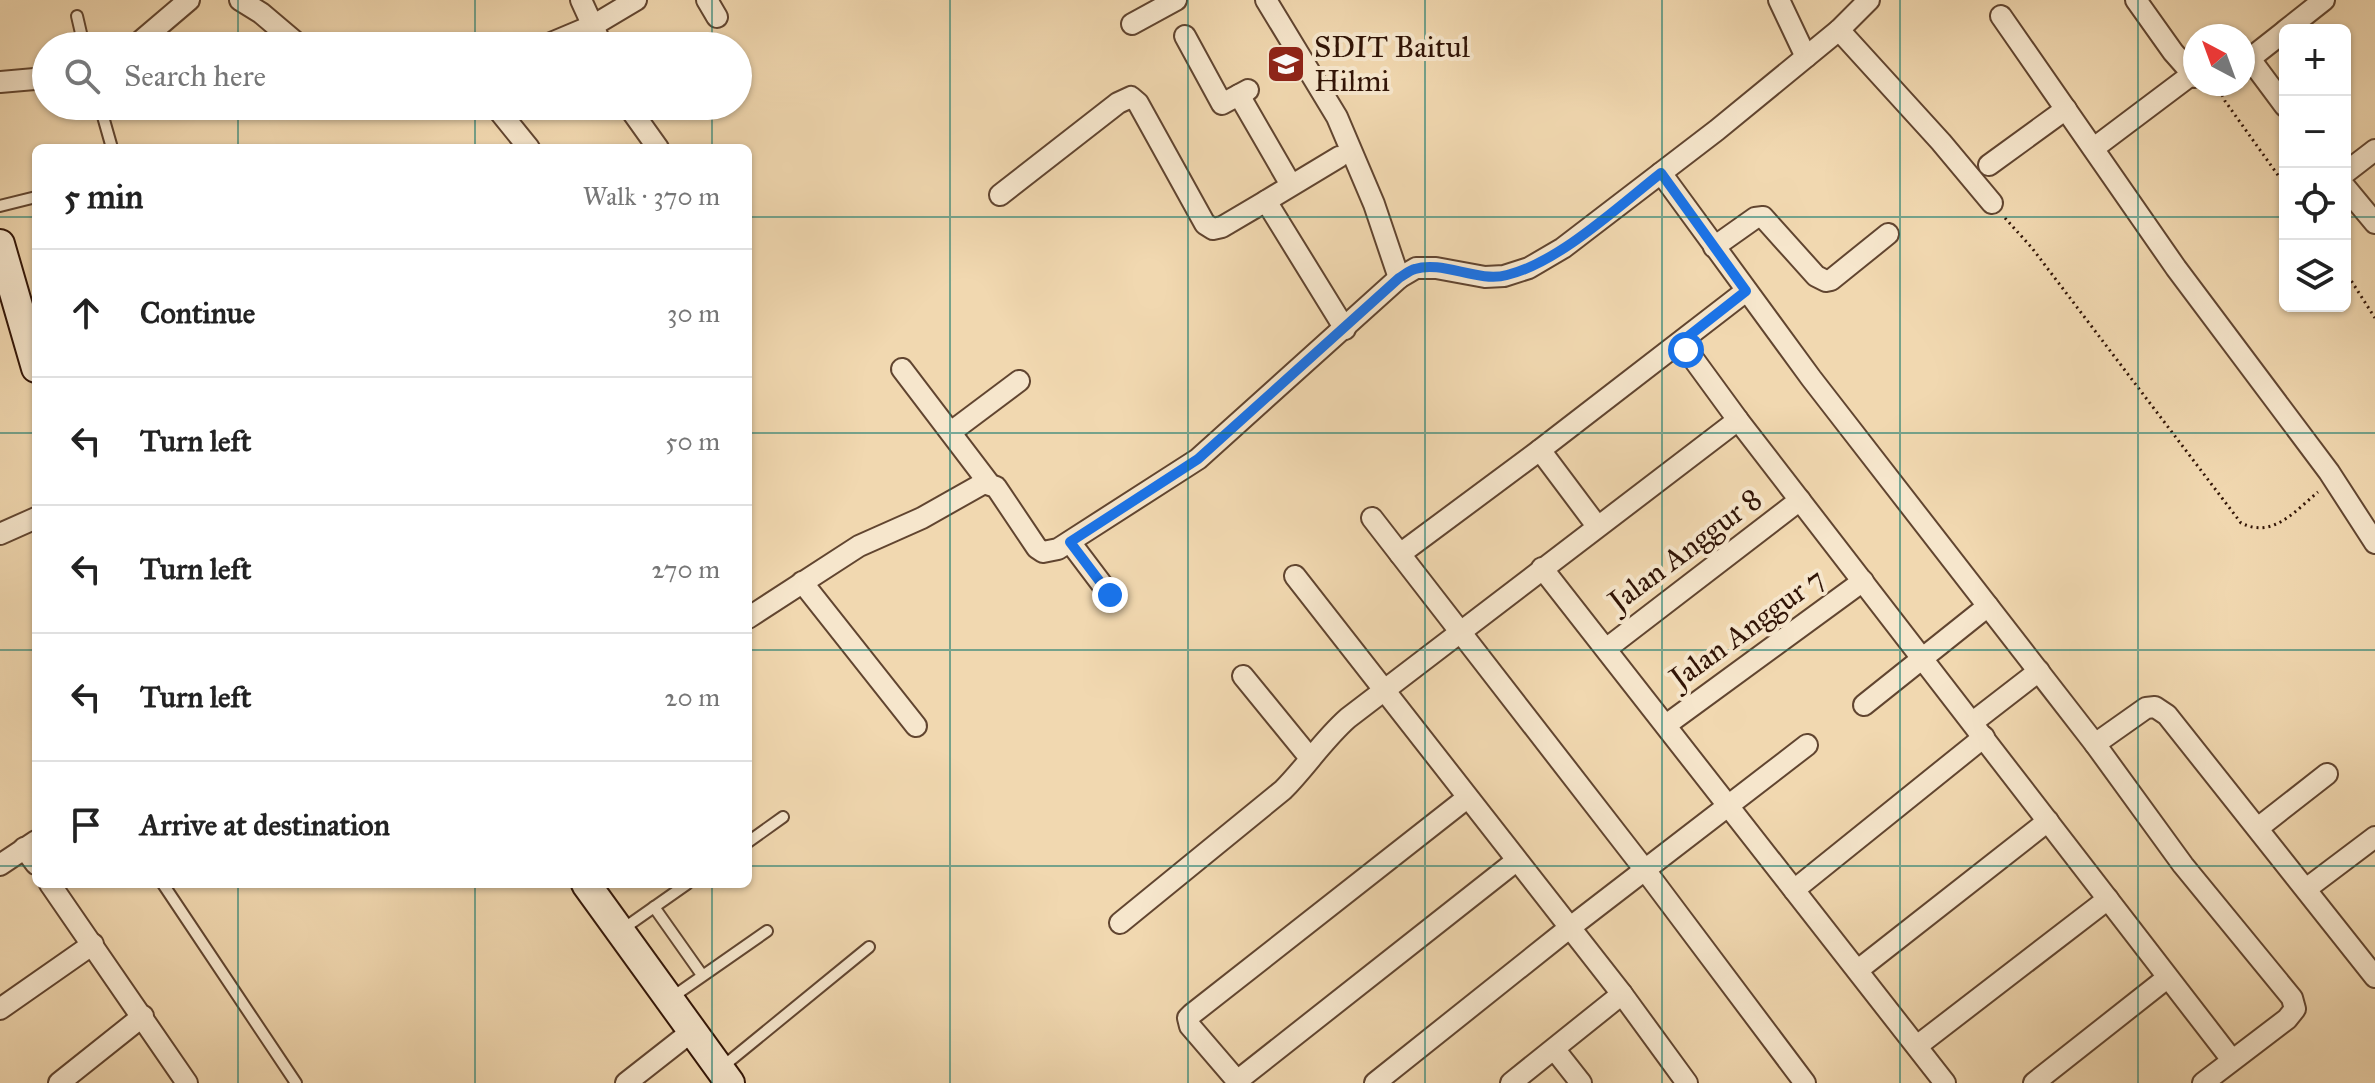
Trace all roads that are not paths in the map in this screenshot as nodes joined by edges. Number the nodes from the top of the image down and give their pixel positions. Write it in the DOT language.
graph roads {
  1 [pos="189,0"];
  2 [pos="240,0"];
  3 [pos="581,0"];
  4 [pos="636,0"];
  5 [pos="1176,0"];
  6 [pos="1266,0"];
  7 [pos="1779,0"];
  8 [pos="1869,0"];
  9 [pos="2136,0"];
  10 [pos="2324,0"];
  11 [pos="77,16"];
  12 [pos="2001,16"];
  13 [pos="1132,24"];
  14 [pos="2294,24"];
  15 [pos="594,25"];
  16 [pos="1839,30"];
  17 [pos="81,32"];
  18 [pos="151,32"];
  19 [pos="284,32"];
  20 [pos="578,32"];
  21 [pos="597,32"];
  22 [pos="1185,36"];
  23 [pos="2279,36"];
  24 [pos="2255,55"];
  25 [pos="1806,57"];
  26 [pos="2183,63"];
  27 [pos="2255,70"];
  28 [pos="32,79"];
  29 [pos="0,82"];
  30 [pos="2183,83"];
  31 [pos="2279,99"];
  32 [pos="2066,109"];
  33 [pos="104,120"];
  34 [pos="506,120"];
  35 [pos="638,120"];
  36 [pos="111,144"];
  37 [pos="526,144"];
  38 [pos="655,144"];
  39 [pos="2094,148"];
  40 [pos="2375,150"];
  41 [pos="1339,157"];
  42 [pos="1989,165"];
  43 [pos="2351,168"];
  44 [pos="1661,173"];
  45 [pos="1291,185"];
  46 [pos="2351,194"];
  47 [pos="1000,195"];
  48 [pos="32,198"];
  49 [pos="1266,201"];
  50 [pos="1992,203"];
  51 [pos="0,206"];
  52 [pos="2375,223"];
  53 [pos="1888,234"];
  54 [pos="1714,247"];
  55 [pos="0,248"];
  56 [pos="1399,278"];
  57 [pos="1746,291"];
  58 [pos="1345,329"];
  59 [pos="1681,342"];
  60 [pos="32,355"];
  61 [pos="902,369"];
  62 [pos="1019,381"];
  63 [pos="1738,420"];
  64 [pos="951,432"];
  65 [pos="1540,450"];
  66 [pos="988,482"];
  67 [pos="1800,500"];
  68 [pos="1372,518"];
  69 [pos="32,520"];
  70 [pos="1597,526"];
  71 [pos="0,534"];
  72 [pos="1070,542"];
  73 [pos="2375,543"];
  74 [pos="1400,554"];
  75 [pos="1542,568"];
  76 [pos="1295,576"];
  77 [pos="1863,581"];
  78 [pos="802,582"];
  79 [pos="1110,595"];
  80 [pos="1988,606"];
  81 [pos="752,615"];
  82 [pos="1461,632"];
  83 [pos="1606,649"];
  84 [pos="1923,659"];
  85 [pos="2039,671"];
  86 [pos="1243,676"];
  87 [pos="1385,689"];
  88 [pos="1864,705"];
  89 [pos="1666,725"];
  90 [pos="916,726"];
  91 [pos="1978,730"];
  92 [pos="2095,744"];
  93 [pos="1807,745"];
  94 [pos="1310,758"];
  95 [pos="2327,774"];
  96 [pos="1467,798"];
  97 [pos="1728,806"];
  98 [pos="783,817"];
  99 [pos="2048,821"];
  100 [pos="2258,828"];
  101 [pos="2375,837"];
  102 [pos="752,839"];
  103 [pos="32,851"];
  104 [pos="1516,861"];
  105 [pos="0,865"];
  106 [pos="1645,870"];
  107 [pos="53,888"];
  108 [pos="166,888"];
  109 [pos="589,888"];
  110 [pos="681,888"];
  111 [pos="2306,889"];
  112 [pos="1794,890"];
  113 [pos="2108,899"];
  114 [pos="654,907"];
  115 [pos="1120,923"];
  116 [pos="1568,929"];
  117 [pos="620,931"];
  118 [pos="767,931"];
  119 [pos="93,944"];
  120 [pos="869,947"];
  121 [pos="2371,965"];
  122 [pos="1858,970"];
  123 [pos="702,975"];
  124 [pos="2167,978"];
  125 [pos="1622,994"];
  126 [pos="668,1000"];
  127 [pos="0,1009"];
  128 [pos="143,1016"];
  129 [pos="691,1032"];
  130 [pos="1917,1046"];
  131 [pos="1555,1050"];
  132 [pos="2232,1060"];
  133 [pos="725,1076"];
  134 [pos="1238,1082"];
  135 [pos="59,1083"];
  136 [pos="187,1083"];
  137 [pos="296,1083"];
  138 [pos="626,1083"];
  139 [pos="1375,1083"];
  140 [pos="1511,1083"];
  141 [pos="1581,1083"];
  142 [pos="1687,1083"];
  143 [pos="1805,1083"];
  144 [pos="1945,1083"];
  145 [pos="2034,1083"];
  146 [pos="2203,1083"];
  1 -- 18 [label="street"];
  2 -- 19 [label="street"];
  3 -- 15 [label="street"];
  4 -- 15 [label="street"];
  5 -- 13 [label="street"];
  6 -- 56 [label="street"];
  7 -- 25 [label="street"];
  8 -- 16 [label="street"];
  9 -- 26 [label="street"];
  10 -- 14 [label="street"];
  11 -- 17 [label="lane"];
  12 -- 32 [label="street"];
  15 -- 20 [label="street"];
  15 -- 21 [label="street"];
  16 -- 25 [label="street"];
  16 -- 50 [label="street"];
  22 -- 45 [label="street"];
  23 -- 24 [label="street"];
  25 -- 44 [label="street"];
  27 -- 31 [label="street"];
  28 -- 29 [label="street"];
  30 -- 39 [label="street"];
  32 -- 39 [label="street"];
  32 -- 42 [label="street"];
  33 -- 36 [label="lane"];
  34 -- 37 [label="street"];
  35 -- 38 [label="street"];
  39 -- 73 [label="street"];
  40 -- 43 [label="street"];
  41 -- 45 [label="street"];
  44 -- 54 [label="street"];
  44 -- 56 [label="street"];
  45 -- 49 [label="street"];
  46 -- 52 [label="street"];
  47 -- 49 [label="street"];
  48 -- 51 [label="lane"];
  49 -- 58 [label="street"];
  53 -- 54 [label="street"];
  54 -- 57 [label="street"];
  55 -- 60 [label="main road"];
  56 -- 58 [label="street"];
  57 -- 59 [label="street"];
  57 -- 80 [label="street"];
  58 -- 72 [label="street"];
  59 -- 63 [label="street"];
  59 -- 65 [label="street"];
  61 -- 64 [label="street"];
  62 -- 64 [label="street"];
  63 -- 67 [label="street"];
  63 -- 70 [label="street"];
  64 -- 66 [label="street"];
  65 -- 70 [label="street"];
  65 -- 74 [label="street"];
  66 -- 72 [label="street"];
  66 -- 78 [label="street"];
  67 -- 77 [label="street"];
  67 -- 83 [label="street, Jalan Anggur 8"];
  68 -- 74 [label="street"];
  69 -- 71 [label="street"];
  70 -- 75 [label="street"];
  72 -- 79 [label="street"];
  74 -- 82 [label="street"];
  75 -- 82 [label="street"];
  75 -- 83 [label="street"];
  76 -- 87 [label="street"];
  77 -- 84 [label="street"];
  77 -- 89 [label="street, Jalan Anggur 7"];
  78 -- 81 [label="street"];
  78 -- 90 [label="street"];
  80 -- 84 [label="street"];
  80 -- 85 [label="street"];
  82 -- 87 [label="street"];
  82 -- 106 [label="street"];
  83 -- 89 [label="street"];
  84 -- 88 [label="street"];
  84 -- 91 [label="street"];
  85 -- 91 [label="street"];
  85 -- 92 [label="street"];
  86 -- 94 [label="street"];
  87 -- 94 [label="street"];
  87 -- 96 [label="street"];
  89 -- 97 [label="street"];
  91 -- 99 [label="street"];
  91 -- 112 [label="street"];
  92 -- 100 [label="street"];
  92 -- 132 [label="street"];
  93 -- 97 [label="street"];
  94 -- 115 [label="street"];
  95 -- 100 [label="street"];
  96 -- 104 [label="street"];
  96 -- 134 [label="street"];
  97 -- 106 [label="street"];
  97 -- 112 [label="street"];
  98 -- 102 [label="lane"];
  99 -- 113 [label="street"];
  99 -- 122 [label="street"];
  100 -- 111 [label="street"];
  101 -- 111 [label="street"];
  103 -- 105 [label="street"];
  104 -- 116 [label="street"];
  104 -- 134 [label="street"];
  106 -- 116 [label="street"];
  106 -- 143 [label="street"];
  107 -- 119 [label="street"];
  108 -- 137 [label="lane"];
  109 -- 117 [label="main road"];
  110 -- 114 [label="lane"];
  111 -- 121 [label="street"];
  112 -- 122 [label="street"];
  113 -- 124 [label="street"];
  113 -- 130 [label="street"];
  114 -- 117 [label="lane"];
  114 -- 123 [label="lane"];
  116 -- 125 [label="street"];
  116 -- 139 [label="street"];
  117 -- 126 [label="main road"];
  118 -- 123 [label="lane"];
  119 -- 127 [label="street"];
  119 -- 128 [label="street"];
  120 -- 133 [label="lane"];
  122 -- 130 [label="street"];
  123 -- 126 [label="lane"];
  124 -- 132 [label="street"];
  124 -- 145 [label="street"];
  125 -- 131 [label="street"];
  125 -- 142 [label="street"];
  126 -- 129 [label="main road"];
  128 -- 135 [label="street"];
  128 -- 136 [label="street"];
  129 -- 133 [label="main road"];
  129 -- 138 [label="street"];
  130 -- 144 [label="street"];
  131 -- 140 [label="street"];
  131 -- 141 [label="street"];
  132 -- 146 [label="street"];
}
